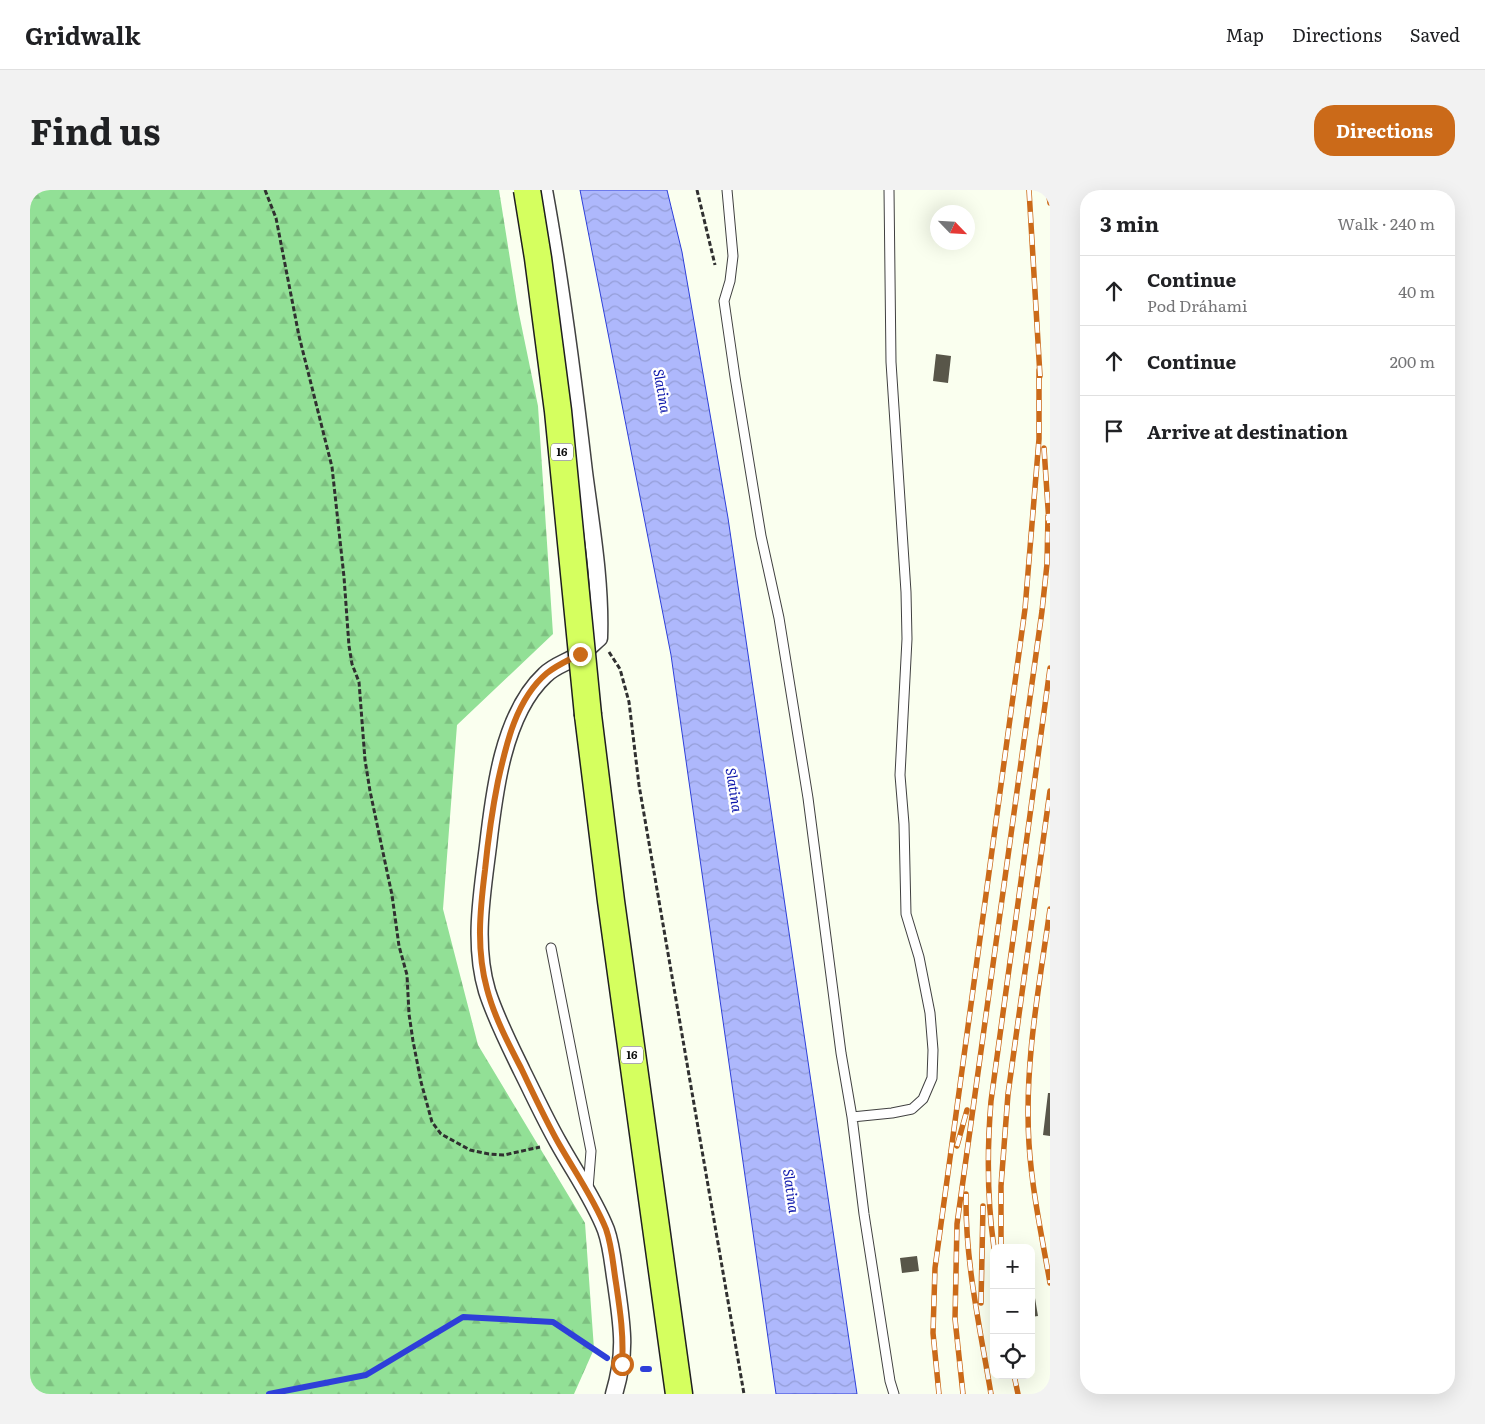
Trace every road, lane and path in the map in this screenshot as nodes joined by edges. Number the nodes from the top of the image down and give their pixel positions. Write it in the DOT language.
graph roads {
  1 [pos="265,190"];
  2 [pos="527,190"];
  3 [pos="544,190"];
  4 [pos="697,190"];
  5 [pos="727,190"];
  6 [pos="889,190"];
  7 [pos="724,301"];
  8 [pos="599,638"];
  9 [pos="551,948"];
  10 [pos="852,1116"];
  11 [pos="558,1143"];
  12 [pos="588,1194"];
  13 [pos="614,1394"];
  14 [pos="679,1394"];
  15 [pos="744,1394"];
  16 [pos="894,1394"];
  1 -- 11 [label="path"];
  2 -- 14 [label="main road, 16, bridge"];
  3 -- 8 [label="street"];
  4 -- 7 [label="path"];
  5 -- 7 [label="lane"];
  6 -- 10 [label="lane"];
  7 -- 10 [label="lane"];
  8 -- 11 [label="street"];
  8 -- 15 [label="path"];
  9 -- 12 [label="lane"];
  10 -- 16 [label="lane"];
  11 -- 12 [label="street"];
  12 -- 13 [label="street"];
}
